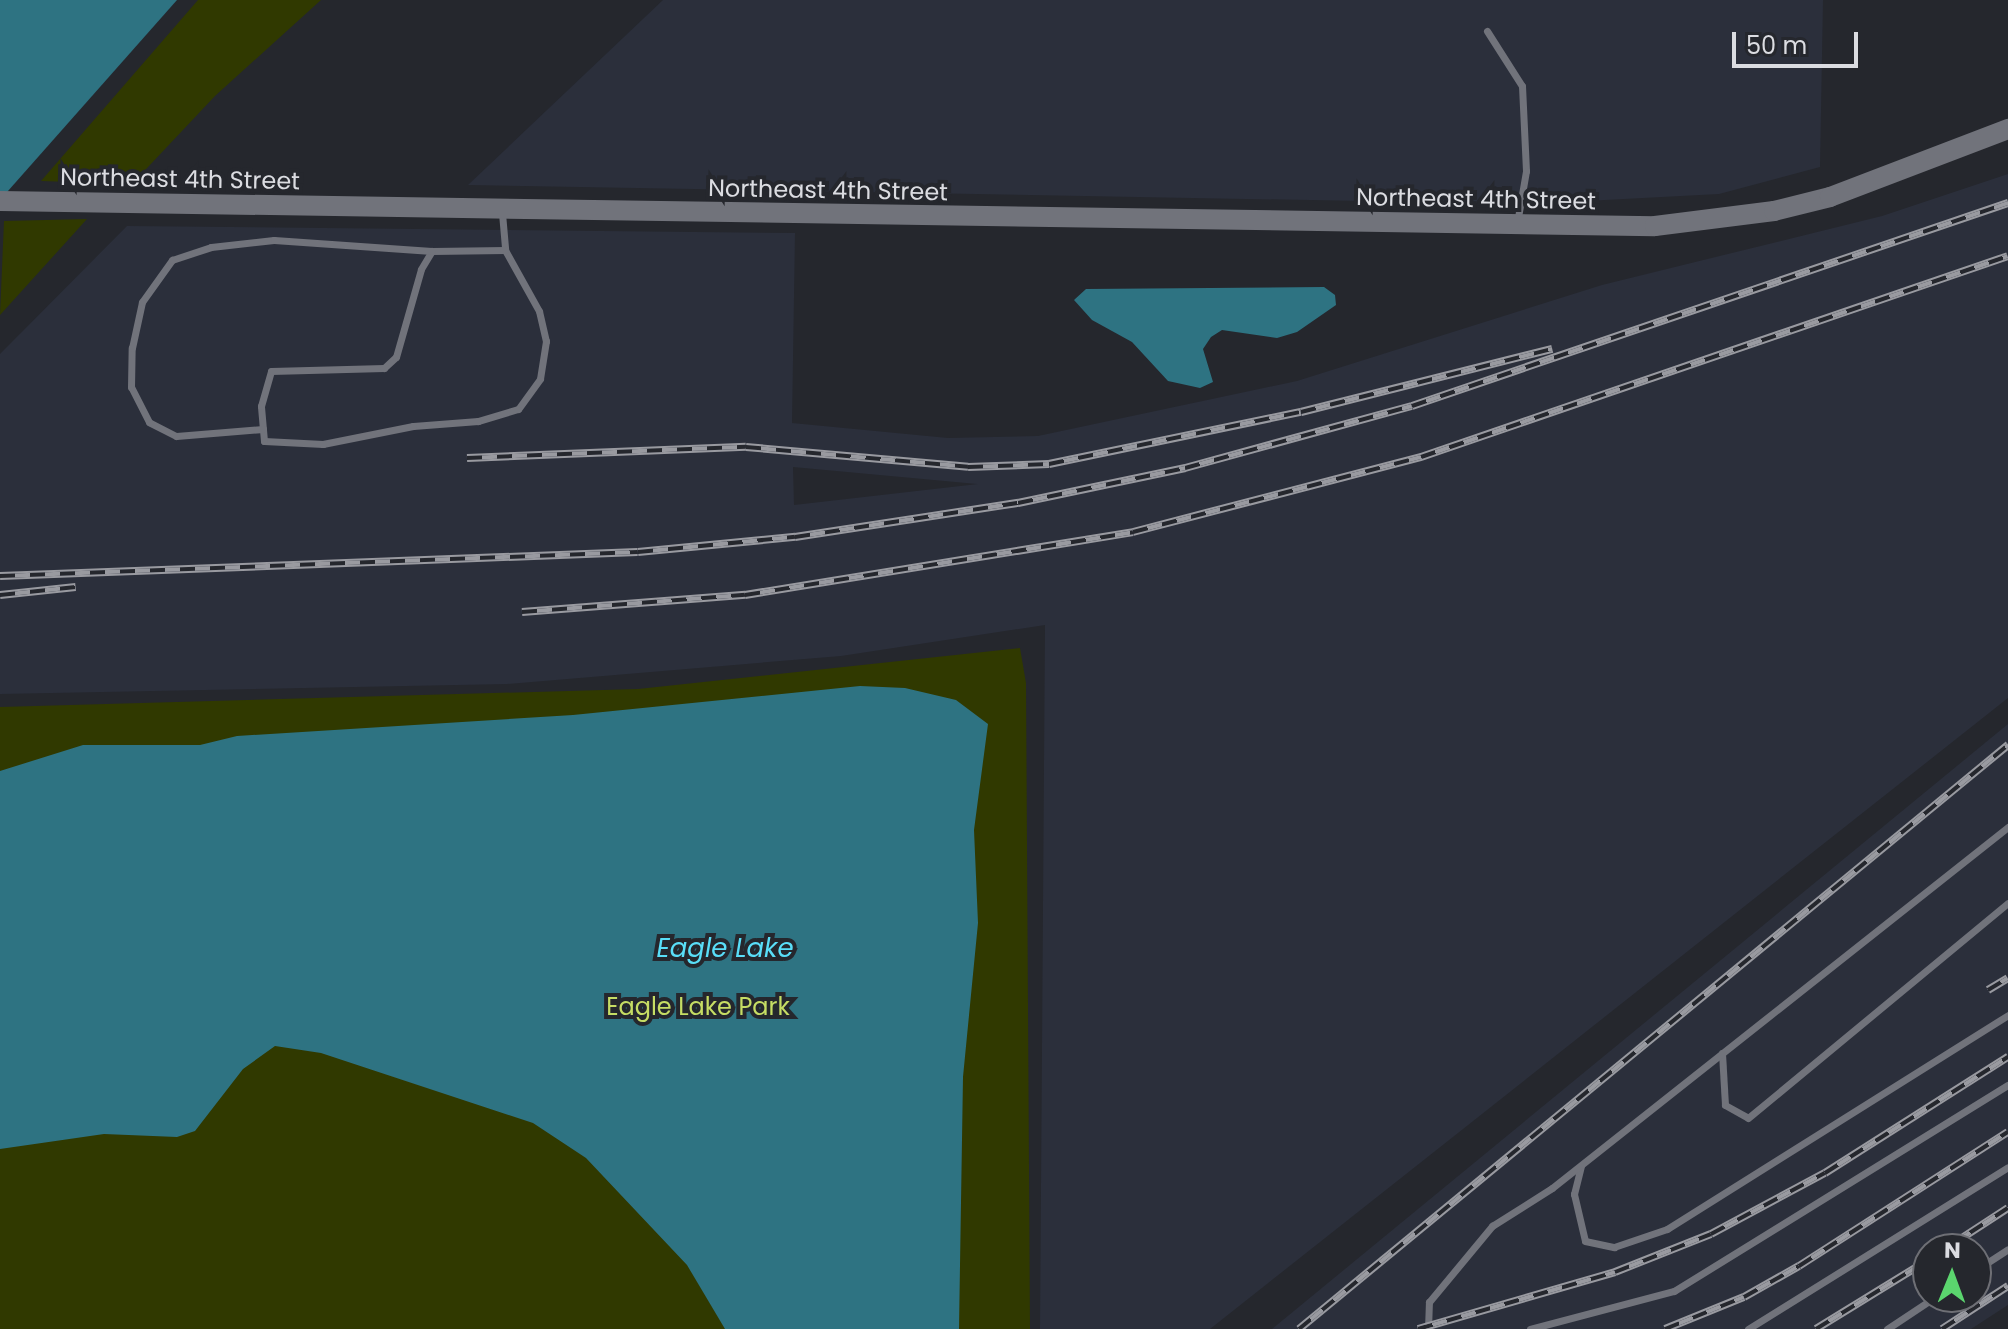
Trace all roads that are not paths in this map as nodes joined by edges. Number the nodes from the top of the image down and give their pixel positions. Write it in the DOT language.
graph roads {
  1 [pos="1487,31"];
  2 [pos="2008,129"];
  3 [pos="0,201"];
  4 [pos="502,211"];
  5 [pos="1516,225"];
  6 [pos="505,250"];
  7 [pos="432,251"];
  8 [pos="263,429"];
  9 [pos="2008,827"];
  10 [pos="2008,903"];
  11 [pos="2008,1015"];
  12 [pos="1722,1053"];
  13 [pos="2008,1085"];
  14 [pos="1582,1164"];
  15 [pos="2008,1167"];
  16 [pos="1912,1312"];
  17 [pos="1428,1329"];
  18 [pos="1530,1329"];
  19 [pos="1748,1329"];
  20 [pos="1887,1329"];
  1 -- 5 [label="lane"];
  2 -- 5 [label="street, Northeast 4th Street"];
  3 -- 4 [label="street, Northeast 4th Street"];
  4 -- 5 [label="street, Northeast 4th Street"];
  4 -- 6 [label="lane"];
  6 -- 7 [label="lane"];
  6 -- 8 [label="lane"];
  7 -- 8 [label="lane"];
  7 -- 8 [label="lane"];
  9 -- 12 [label="lane"];
  10 -- 12 [label="lane"];
  11 -- 14 [label="lane"];
  12 -- 14 [label="lane"];
  13 -- 18 [label="lane"];
  14 -- 17 [label="lane"];
  15 -- 19 [label="lane"];
  16 -- 20 [label="lane"];
}
